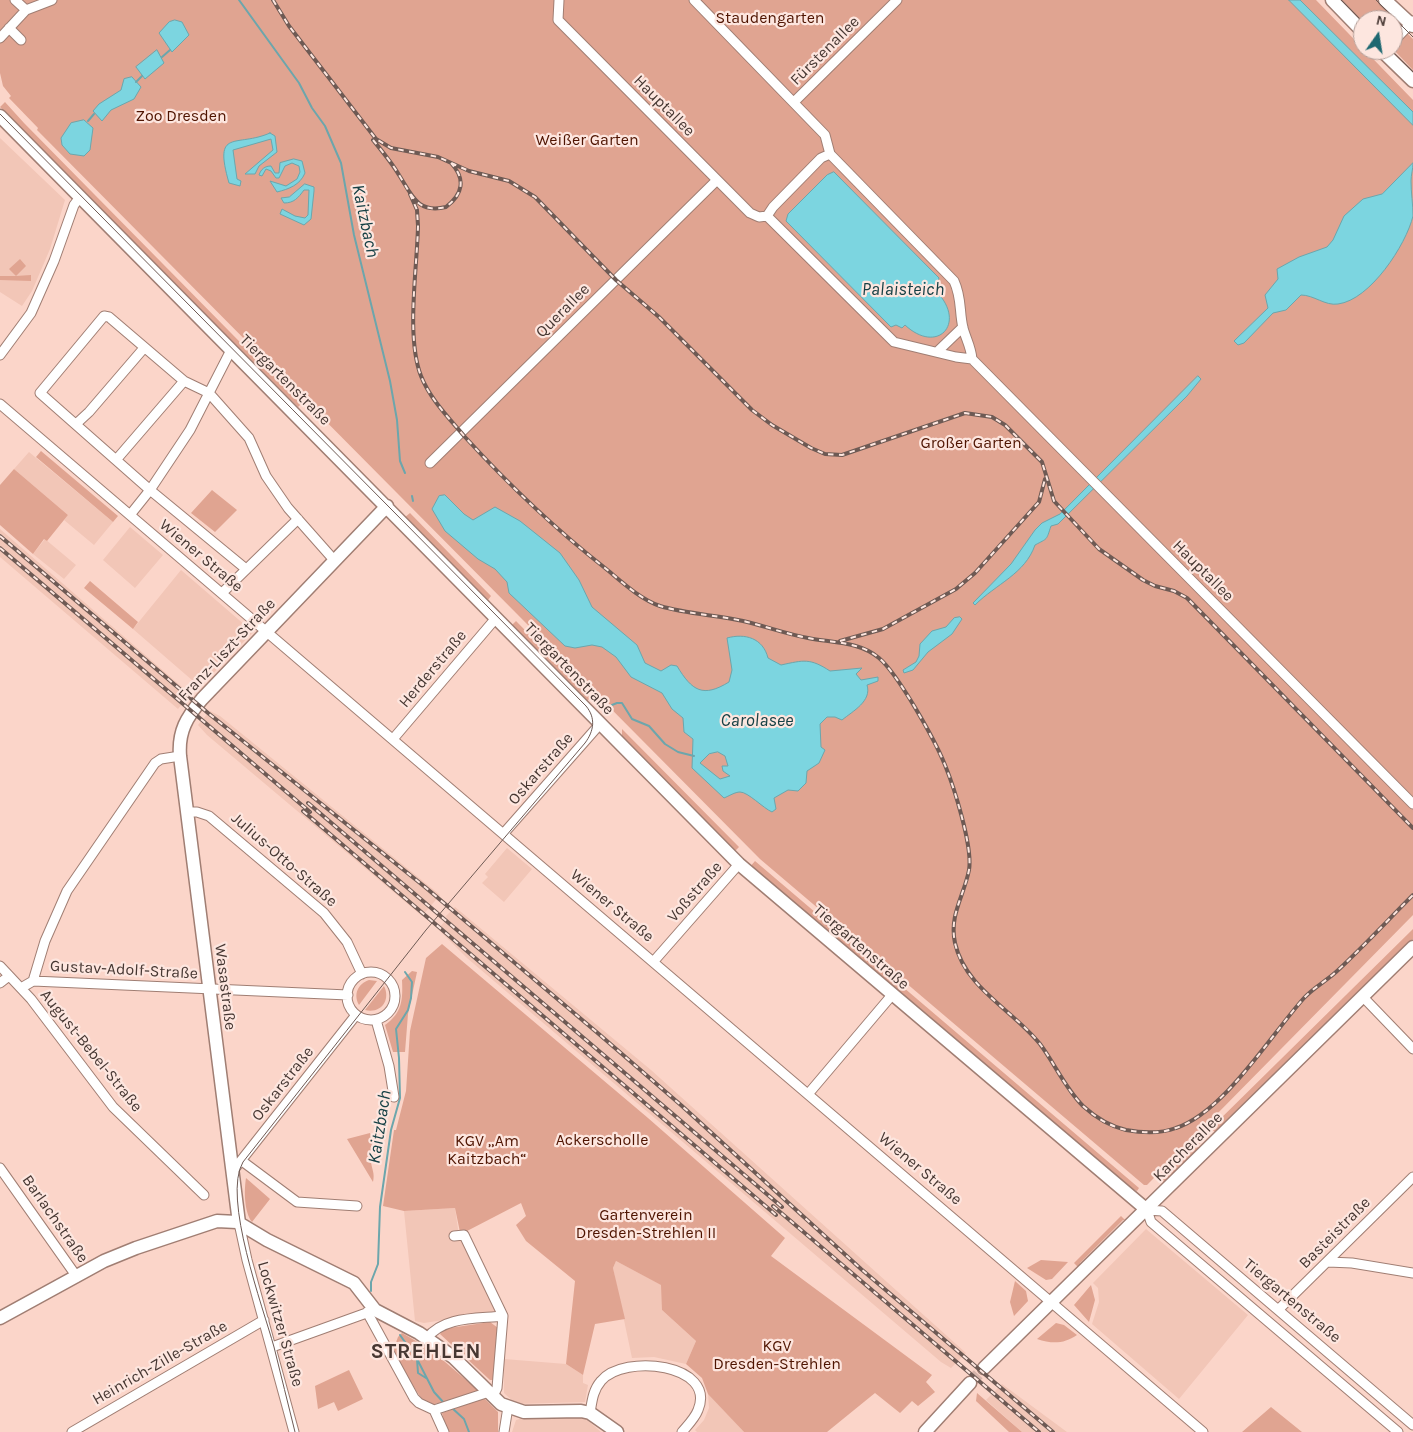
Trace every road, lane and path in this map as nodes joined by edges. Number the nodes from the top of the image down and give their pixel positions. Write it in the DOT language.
graph roads {
  1 [pos="15,0"];
  2 [pos="52,0"];
  3 [pos="559,0"];
  4 [pos="694,0"];
  5 [pos="897,0"];
  6 [pos="1332,0"];
  7 [pos="1385,0"];
  8 [pos="26,10"];
  9 [pos="1353,22"];
  10 [pos="1412,24"];
  11 [pos="9,28"];
  12 [pos="0,38"];
  13 [pos="22,40"];
  14 [pos="1393,60"];
  15 [pos="1413,81"];
  16 [pos="794,102"];
  17 [pos="0,116"];
  18 [pos="830,154"];
  19 [pos="717,180"];
  20 [pos="80,197"];
  21 [pos="767,216"];
  22 [pos="963,327"];
  23 [pos="144,348"];
  24 [pos="231,350"];
  25 [pos="938,351"];
  26 [pos="0,355"];
  27 [pos="972,359"];
  28 [pos="184,381"];
  29 [pos="209,393"];
  30 [pos="0,404"];
  31 [pos="76,424"];
  32 [pos="116,460"];
  33 [pos="430,463"];
  34 [pos="150,490"];
  35 [pos="386,506"];
  36 [pos="130,515"];
  37 [pos="298,519"];
  38 [pos="334,560"];
  39 [pos="246,569"];
  40 [pos="222,593"];
  41 [pos="496,618"];
  42 [pos="266,631"];
  43 [pos="600,724"];
  44 [pos="393,739"];
  45 [pos="180,756"];
  46 [pos="1413,804"];
  47 [pos="187,812"];
  48 [pos="504,833"];
  49 [pos="739,864"];
  50 [pos="1413,947"];
  51 [pos="654,961"];
  52 [pos="0,966"];
  53 [pos="362,974"];
  54 [pos="9,976"];
  55 [pos="33,981"];
  56 [pos="0,983"];
  57 [pos="21,988"];
  58 [pos="209,990"];
  59 [pos="892,994"];
  60 [pos="348,995"];
  61 [pos="1363,997"];
  62 [pos="356,1015"];
  63 [pos="376,1020"];
  64 [pos="1413,1049"];
  65 [pos="809,1093"];
  66 [pos="394,1097"];
  67 [pos="242,1161"];
  68 [pos="0,1168"];
  69 [pos="232,1172"];
  70 [pos="1413,1177"];
  71 [pos="4,1182"];
  72 [pos="204,1196"];
  73 [pos="357,1206"];
  74 [pos="1148,1210"];
  75 [pos="239,1223"];
  76 [pos="454,1236"];
  77 [pos="1328,1262"];
  78 [pos="1413,1273"];
  79 [pos="77,1276"];
  80 [pos="1053,1301"];
  81 [pos="1278,1310"];
  82 [pos="371,1315"];
  83 [pos="503,1316"];
  84 [pos="0,1318"];
  85 [pos="264,1320"];
  86 [pos="427,1338"];
  87 [pos="272,1347"];
  88 [pos="984,1368"];
  89 [pos="970,1383"];
  90 [pos="491,1394"];
  91 [pos="443,1406"];
  92 [pos="508,1407"];
  93 [pos="590,1413"];
  94 [pos="1413,1425"];
  95 [pos="72,1432"];
  96 [pos="294,1432"];
  97 [pos="444,1432"];
  98 [pos="504,1432"];
  99 [pos="618,1432"];
  100 [pos="682,1432"];
  101 [pos="925,1432"];
  102 [pos="1203,1432"];
  103 [pos="1398,1432"];
  1 -- 8 [label="street"];
  2 -- 8 [label="street"];
  3 -- 19 [label="street, Hauptallee"];
  4 -- 16 [label="street"];
  5 -- 16 [label="street, Fürstenallee"];
  6 -- 9 [label="main road"];
  7 -- 10 [label="main road"];
  8 -- 11 [label="street"];
  11 -- 12 [label="street"];
  11 -- 13 [label="street"];
  14 -- 15 [label="main road"];
  16 -- 18 [label="street"];
  17 -- 20 [label="main road, Tiergartenstraße"];
  18 -- 21 [label="street"];
  18 -- 22 [label="street"];
  19 -- 21 [label="street, Hauptallee"];
  19 -- 33 [label="street, Querallee"];
  20 -- 24 [label="main road, Tiergartenstraße"];
  20 -- 26 [label="street"];
  21 -- 25 [label="street, Hauptallee"];
  22 -- 25 [label="street"];
  22 -- 27 [label="street"];
  23 -- 28 [label="street"];
  23 -- 31 [label="street"];
  23 -- 31 [label="street"];
  24 -- 29 [label="street"];
  24 -- 35 [label="main road, Tiergartenstraße"];
  25 -- 27 [label="street, Hauptallee"];
  27 -- 46 [label="street, Hauptallee"];
  28 -- 29 [label="street"];
  28 -- 32 [label="street"];
  29 -- 34 [label="street"];
  29 -- 37 [label="street"];
  30 -- 36 [label="street, Wiener Straße"];
  31 -- 32 [label="street"];
  32 -- 34 [label="street"];
  34 -- 36 [label="street"];
  34 -- 39 [label="street"];
  35 -- 38 [label="main road, Franz-Liszt-Straße"];
  35 -- 41 [label="main road, Tiergartenstraße"];
  36 -- 40 [label="street, Wiener Straße"];
  37 -- 38 [label="street"];
  37 -- 39 [label="street"];
  38 -- 42 [label="main road, Franz-Liszt-Straße"];
  39 -- 40 [label="street"];
  40 -- 42 [label="street, Wiener Straße"];
  41 -- 43 [label="main road, Tiergartenstraße"];
  41 -- 44 [label="street, Herderstraße"];
  42 -- 44 [label="street, Wiener Straße"];
  42 -- 45 [label="main road, Franz-Liszt-Straße"];
  43 -- 48 [label="street, Oskarstraße"];
  43 -- 49 [label="main road, Tiergartenstraße"];
  44 -- 48 [label="street, Wiener Straße"];
  45 -- 47 [label="main road, Wasastraße"];
  45 -- 55 [label="street"];
  47 -- 53 [label="street, Julius-Otto-Straße"];
  47 -- 58 [label="main road, Wasastraße"];
  48 -- 51 [label="street, Wiener Straße"];
  49 -- 51 [label="street, Voßstraße"];
  49 -- 59 [label="main road, Tiergartenstraße"];
  50 -- 61 [label="main road, Karcherallee"];
  51 -- 65 [label="street, Wiener Straße"];
  52 -- 54 [label="street, August-Bebel-Straße"];
  53 -- 60 [label="street"];
  53 -- 63 [label="street"];
  54 -- 56 [label="street"];
  54 -- 57 [label="street, August-Bebel-Straße"];
  55 -- 57 [label="street, Gustav-Adolf-Straße"];
  55 -- 58 [label="street, Gustav-Adolf-Straße"];
  57 -- 72 [label="street, August-Bebel-Straße"];
  58 -- 60 [label="street, Gustav-Adolf-Straße"];
  58 -- 69 [label="main road, Wasastraße"];
  59 -- 65 [label="street"];
  59 -- 74 [label="main road, Tiergartenstraße"];
  60 -- 62 [label="street"];
  61 -- 64 [label="street"];
  61 -- 74 [label="main road, Karcherallee"];
  62 -- 63 [label="street"];
  62 -- 67 [label="street, Oskarstraße"];
  63 -- 66 [label="street"];
  65 -- 80 [label="street, Wiener Straße"];
  67 -- 69 [label="street, Oskarstraße"];
  67 -- 73 [label="street"];
  68 -- 71 [label="street, Barlachstraße"];
  69 -- 75 [label="main road, Wasastraße"];
  70 -- 77 [label="street, Basteistraße"];
  71 -- 79 [label="street, Barlachstraße"];
  74 -- 80 [label="main road, Karcherallee"];
  74 -- 81 [label="street, Tiergartenstraße"];
  74 -- 103 [label="street, Tiergartenstraße"];
  75 -- 79 [label="main road"];
  75 -- 82 [label="main road"];
  75 -- 85 [label="street, Lockwitzer Straße"];
  76 -- 83 [label="street"];
  77 -- 78 [label="street"];
  77 -- 81 [label="street, Basteistraße"];
  79 -- 84 [label="main road"];
  80 -- 88 [label="main road, Karcherallee"];
  80 -- 102 [label="street, Wiener Straße"];
  81 -- 94 [label="street, Tiergartenstraße"];
  82 -- 86 [label="main road"];
  82 -- 87 [label="street"];
  82 -- 91 [label="street"];
  83 -- 86 [label="street"];
  83 -- 90 [label="street"];
  85 -- 87 [label="street, Lockwitzer Straße"];
  85 -- 95 [label="street, Heinrich-Zille-Straße"];
  86 -- 90 [label="main road"];
  87 -- 96 [label="street, Lockwitzer Straße"];
  89 -- 101 [label="main road"];
  90 -- 91 [label="street"];
  90 -- 92 [label="main road"];
  91 -- 97 [label="street"];
  92 -- 93 [label="main road"];
  92 -- 98 [label="street"];
  93 -- 99 [label="main road"];
  93 -- 100 [label="street"];
}
